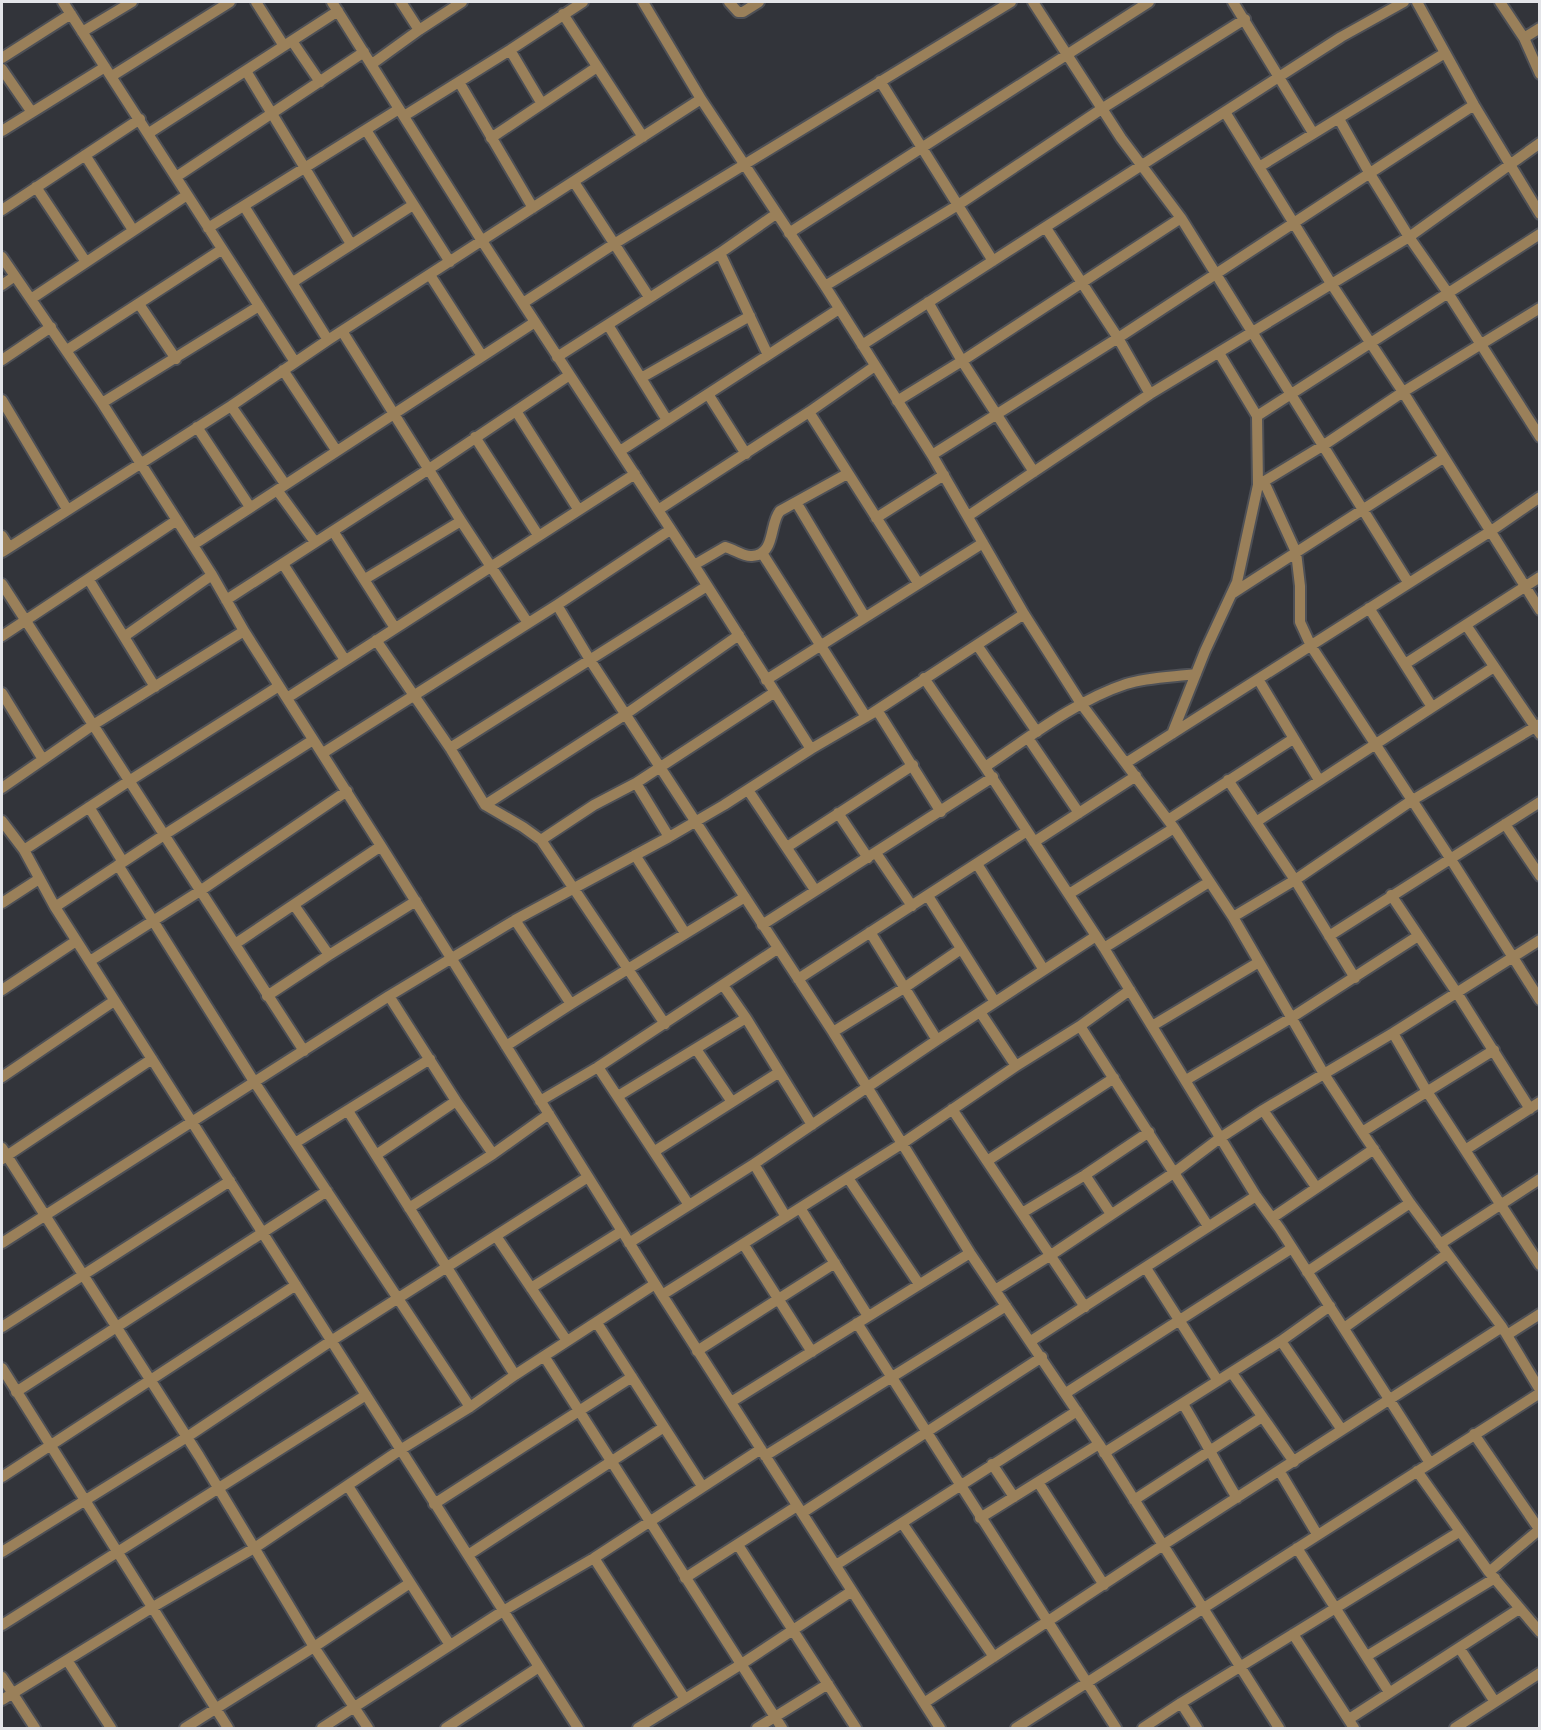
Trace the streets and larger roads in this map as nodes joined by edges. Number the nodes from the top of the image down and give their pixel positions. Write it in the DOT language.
graph roads {
  1 [pos="63,2"];
  2 [pos="132,2"];
  3 [pos="230,2"];
  4 [pos="256,2"];
  5 [pos="401,2"];
  6 [pos="462,2"];
  7 [pos="583,2"];
  8 [pos="643,2"];
  9 [pos="729,2"];
  10 [pos="759,2"];
  11 [pos="1011,2"];
  12 [pos="1033,2"];
  13 [pos="1149,2"];
  14 [pos="1233,2"];
  15 [pos="1404,2"];
  16 [pos="1417,2"];
  17 [pos="1500,2"];
  18 [pos="335,6"];
  19 [pos="71,14"];
  20 [pos="563,14"];
  21 [pos="1245,19"];
  22 [pos="1539,28"];
  23 [pos="419,30"];
  24 [pos="82,32"];
  25 [pos="1524,38"];
  26 [pos="288,43"];
  27 [pos="510,50"];
  28 [pos="364,52"];
  29 [pos="1067,53"];
  30 [pos="1444,53"];
  31 [pos="2,58"];
  32 [pos="372,64"];
  33 [pos="597,67"];
  34 [pos="2,69"];
  35 [pos="246,71"];
  36 [pos="109,72"];
  37 [pos="1539,74"];
  38 [pos="1280,76"];
  39 [pos="880,81"];
  40 [pos="320,82"];
  41 [pos="459,82"];
  42 [pos="701,99"];
  43 [pos="542,104"];
  44 [pos="1474,105"];
  45 [pos="1103,108"];
  46 [pos="31,111"];
  47 [pos="1225,112"];
  48 [pos="272,113"];
  49 [pos="402,113"];
  50 [pos="140,119"];
  51 [pos="1339,119"];
  52 [pos="366,130"];
  53 [pos="2,131"];
  54 [pos="149,133"];
  55 [pos="1313,133"];
  56 [pos="643,137"];
  57 [pos="491,138"];
  58 [pos="1539,143"];
  59 [pos="922,148"];
  60 [pos="85,155"];
  61 [pos="1142,165"];
  62 [pos="744,166"];
  63 [pos="1510,166"];
  64 [pos="1259,167"];
  65 [pos="304,168"];
  66 [pos="1370,174"];
  67 [pos="176,177"];
  68 [pos="574,182"];
  69 [pos="36,187"];
  70 [pos="187,195"];
  71 [pos="413,205"];
  72 [pos="958,205"];
  73 [pos="244,206"];
  74 [pos="533,208"];
  75 [pos="2,210"];
  76 [pos="776,214"];
  77 [pos="1539,214"];
  78 [pos="1181,218"];
  79 [pos="1294,222"];
  80 [pos="208,228"];
  81 [pos="1046,228"];
  82 [pos="133,230"];
  83 [pos="789,232"];
  84 [pos="1539,234"];
  85 [pos="1409,237"];
  86 [pos="482,241"];
  87 [pos="351,244"];
  88 [pos="614,244"];
  89 [pos="221,250"];
  90 [pos="720,253"];
  91 [pos="2,257"];
  92 [pos="86,261"];
  93 [pos="993,261"];
  94 [pos="450,262"];
  95 [pos="1216,274"];
  96 [pos="430,275"];
  97 [pos="15,276"];
  98 [pos="293,282"];
  99 [pos="1082,284"];
  100 [pos="2,285"];
  101 [pos="1332,285"];
  102 [pos="825,286"];
  103 [pos="1448,292"];
  104 [pos="649,297"];
  105 [pos="31,299"];
  106 [pos="928,302"];
  107 [pos="523,303"];
  108 [pos="139,304"];
  109 [pos="260,306"];
  110 [pos="1539,308"];
  111 [pos="839,309"];
  112 [pos="750,316"];
  113 [pos="535,322"];
  114 [pos="608,325"];
  115 [pos="51,327"];
  116 [pos="342,331"];
  117 [pos="1253,332"];
  118 [pos="1118,338"];
  119 [pos="328,340"];
  120 [pos="1369,343"];
  121 [pos="862,345"];
  122 [pos="1480,345"];
  123 [pos="67,350"];
  124 [pos="1219,353"];
  125 [pos="768,355"];
  126 [pos="482,356"];
  127 [pos="557,357"];
  128 [pos="176,359"];
  129 [pos="2,360"];
  130 [pos="296,362"];
  131 [pos="962,362"];
  132 [pos="875,366"];
  133 [pos="283,370"];
  134 [pos="568,376"];
  135 [pos="641,378"];
  136 [pos="1403,392"];
  137 [pos="1291,393"];
  138 [pos="708,394"];
  139 [pos="1150,394"];
  140 [pos="2,400"];
  141 [pos="897,401"];
  142 [pos="102,403"];
  143 [pos="231,406"];
  144 [pos="516,411"];
  145 [pos="809,412"];
  146 [pos="394,414"];
  147 [pos="996,414"];
  148 [pos="1257,416"];
  149 [pos="667,420"];
  150 [pos="197,427"];
  151 [pos="1539,436"];
  152 [pos="475,437"];
  153 [pos="1324,445"];
  154 [pos="336,450"];
  155 [pos="620,451"];
  156 [pos="746,454"];
  157 [pos="932,455"];
  158 [pos="1443,458"];
  159 [pos="140,463"];
  160 [pos="429,469"];
  161 [pos="1034,472"];
  162 [pos="635,474"];
  163 [pos="847,474"];
  164 [pos="944,475"];
  165 [pos="1261,484"];
  166 [pos="281,487"];
  167 [pos="1539,497"];
  168 [pos="796,502"];
  169 [pos="250,507"];
  170 [pos="67,509"];
  171 [pos="578,509"];
  172 [pos="658,510"];
  173 [pos="1364,510"];
  174 [pos="968,516"];
  175 [pos="876,518"];
  176 [pos="177,520"];
  177 [pos="461,521"];
  178 [pos="670,530"];
  179 [pos="333,531"];
  180 [pos="1491,531"];
  181 [pos="538,535"];
  182 [pos="2,536"];
  183 [pos="315,542"];
  184 [pos="983,543"];
  185 [pos="193,545"];
  186 [pos="5,550"];
  187 [pos="1296,552"];
  188 [pos="762,553"];
  189 [pos="283,564"];
  190 [pos="694,565"];
  191 [pos="490,566"];
  192 [pos="212,575"];
  193 [pos="1539,578"];
  194 [pos="365,579"];
  195 [pos="89,580"];
  196 [pos="1408,582"];
  197 [pos="918,583"];
  198 [pos="2,584"];
  199 [pos="707,586"];
  200 [pos="1526,587"];
  201 [pos="1233,593"];
  202 [pos="226,600"];
  203 [pos="557,605"];
  204 [pos="1369,608"];
  205 [pos="1539,610"];
  206 [pos="1024,615"];
  207 [pos="865,617"];
  208 [pos="26,621"];
  209 [pos="528,623"];
  210 [pos="1466,626"];
  211 [pos="395,628"];
  212 [pos="244,631"];
  213 [pos="739,635"];
  214 [pos="2,636"];
  215 [pos="125,636"];
  216 [pos="376,640"];
  217 [pos="821,644"];
  218 [pos="977,645"];
  219 [pos="1311,646"];
  220 [pos="345,660"];
  221 [pos="590,660"];
  222 [pos="1405,664"];
  223 [pos="1494,667"];
  224 [pos="1196,674"];
  225 [pos="924,678"];
  226 [pos="1258,679"];
  227 [pos="766,680"];
  228 [pos="279,686"];
  229 [pos="155,687"];
  230 [pos="775,692"];
  231 [pos="2,693"];
  232 [pos="414,694"];
  233 [pos="287,698"];
  234 [pos="1082,705"];
  235 [pos="1432,707"];
  236 [pos="877,710"];
  237 [pos="626,714"];
  238 [pos="866,717"];
  239 [pos="93,726"];
  240 [pos="1538,728"];
  241 [pos="1172,734"];
  242 [pos="1033,735"];
  243 [pos="1293,739"];
  244 [pos="313,740"];
  245 [pos="1376,744"];
  246 [pos="450,748"];
  247 [pos="811,749"];
  248 [pos="322,753"];
  249 [pos="42,758"];
  250 [pos="1126,763"];
  251 [pos="913,765"];
  252 [pos="660,767"];
  253 [pos="986,767"];
  254 [pos="1136,776"];
  255 [pos="993,777"];
  256 [pos="1228,780"];
  257 [pos="1319,780"];
  258 [pos="129,781"];
  259 [pos="636,783"];
  260 [pos="2,788"];
  261 [pos="748,790"];
  262 [pos="347,791"];
  263 [pos="1412,801"];
  264 [pos="1539,802"];
  265 [pos="485,805"];
  266 [pos="89,807"];
  267 [pos="941,812"];
  268 [pos="838,813"];
  269 [pos="1079,813"];
  270 [pos="2,821"];
  271 [pos="696,821"];
  272 [pos="1256,822"];
  273 [pos="1171,824"];
  274 [pos="1505,824"];
  275 [pos="1027,831"];
  276 [pos="164,835"];
  277 [pos="669,837"];
  278 [pos="541,840"];
  279 [pos="1034,842"];
  280 [pos="381,846"];
  281 [pos="787,846"];
  282 [pos="24,850"];
  283 [pos="635,855"];
  284 [pos="872,856"];
  285 [pos="1450,858"];
  286 [pos="1536,862"];
  287 [pos="120,864"];
  288 [pos="977,864"];
  289 [pos="1539,876"];
  290 [pos="39,879"];
  291 [pos="1295,880"];
  292 [pos="1209,882"];
  293 [pos="574,888"];
  294 [pos="815,890"];
  295 [pos="200,891"];
  296 [pos="1069,894"];
  297 [pos="1390,895"];
  298 [pos="928,896"];
  299 [pos="745,897"];
  300 [pos="416,902"];
  301 [pos="2,903"];
  302 [pos="294,905"];
  303 [pos="912,906"];
  304 [pos="55,907"];
  305 [pos="1233,917"];
  306 [pos="515,920"];
  307 [pos="153,921"];
  308 [pos="762,925"];
  309 [pos="870,932"];
  310 [pos="685,933"];
  311 [pos="1096,936"];
  312 [pos="1329,936"];
  313 [pos="1419,936"];
  314 [pos="1539,940"];
  315 [pos="76,941"];
  316 [pos="235,944"];
  317 [pos="1104,948"];
  318 [pos="777,949"];
  319 [pos="961,949"];
  320 [pos="329,955"];
  321 [pos="1512,957"];
  322 [pos="451,958"];
  323 [pos="90,962"];
  324 [pos="1259,962"];
  325 [pos="627,970"];
  326 [pos="1044,970"];
  327 [pos="1355,978"];
  328 [pos="798,979"];
  329 [pos="723,985"];
  330 [pos="904,988"];
  331 [pos="2,990"];
  332 [pos="1130,990"];
  333 [pos="1457,993"];
  334 [pos="267,996"];
  335 [pos="389,996"];
  336 [pos="114,1000"];
  337 [pos="1539,1000"];
  338 [pos="995,1002"];
  339 [pos="571,1005"];
  340 [pos="980,1012"];
  341 [pos="746,1018"];
  342 [pos="1291,1018"];
  343 [pos="664,1024"];
  344 [pos="1080,1026"];
  345 [pos="1152,1026"];
  346 [pos="833,1032"];
  347 [pos="1393,1033"];
  348 [pos="938,1040"];
  349 [pos="506,1046"];
  350 [pos="696,1049"];
  351 [pos="1494,1050"];
  352 [pos="304,1051"];
  353 [pos="152,1059"];
  354 [pos="430,1059"];
  355 [pos="1016,1066"];
  356 [pos="598,1067"];
  357 [pos="778,1073"];
  358 [pos="1324,1074"];
  359 [pos="2,1077"];
  360 [pos="1114,1078"];
  361 [pos="1186,1080"];
  362 [pos="255,1083"];
  363 [pos="867,1089"];
  364 [pos="1426,1090"];
  365 [pos="618,1096"];
  366 [pos="456,1101"];
  367 [pos="540,1101"];
  368 [pos="732,1102"];
  369 [pos="1535,1105"];
  370 [pos="952,1109"];
  371 [pos="1263,1110"];
  372 [pos="348,1111"];
  373 [pos="549,1114"];
  374 [pos="193,1123"];
  375 [pos="812,1125"];
  376 [pos="1149,1132"];
  377 [pos="1362,1132"];
  378 [pos="1220,1138"];
  379 [pos="295,1143"];
  380 [pos="903,1143"];
  381 [pos="1374,1149"];
  382 [pos="1465,1150"];
  383 [pos="655,1151"];
  384 [pos="3,1154"];
  385 [pos="493,1154"];
  386 [pos="376,1155"];
  387 [pos="987,1161"];
  388 [pos="754,1164"];
  389 [pos="1175,1172"];
  390 [pos="1084,1176"];
  391 [pos="588,1177"];
  392 [pos="848,1178"];
  393 [pos="1539,1179"];
  394 [pos="230,1181"];
  395 [pos="1316,1187"];
  396 [pos="327,1191"];
  397 [pos="1257,1196"];
  398 [pos="1410,1203"];
  399 [pos="689,1205"];
  400 [pos="1499,1205"];
  401 [pos="409,1208"];
  402 [pos="801,1208"];
  403 [pos="1022,1213"];
  404 [pos="1111,1214"];
  405 [pos="45,1216"];
  406 [pos="786,1217"];
  407 [pos="1272,1218"];
  408 [pos="1208,1226"];
  409 [pos="622,1231"];
  410 [pos="262,1232"];
  411 [pos="496,1236"];
  412 [pos="2,1243"];
  413 [pos="629,1243"];
  414 [pos="1440,1244"];
  415 [pos="744,1245"];
  416 [pos="1292,1248"];
  417 [pos="970,1253"];
  418 [pos="1448,1254"];
  419 [pos="1051,1255"];
  420 [pos="1538,1260"];
  421 [pos="835,1263"];
  422 [pos="447,1268"];
  423 [pos="1146,1268"];
  424 [pos="1307,1272"];
  425 [pos="83,1275"];
  426 [pos="655,1284"];
  427 [pos="919,1284"];
  428 [pos="296,1285"];
  429 [pos="531,1288"];
  430 [pos="995,1290"];
  431 [pos="662,1295"];
  432 [pos="398,1298"];
  433 [pos="779,1299"];
  434 [pos="1006,1306"];
  435 [pos="1330,1306"];
  436 [pos="1085,1307"];
  437 [pos="1539,1314"];
  438 [pos="868,1316"];
  439 [pos="1180,1321"];
  440 [pos="597,1323"];
  441 [pos="856,1323"];
  442 [pos="116,1326"];
  443 [pos="2,1327"];
  444 [pos="1344,1328"];
  445 [pos="1504,1331"];
  446 [pos="331,1341"];
  447 [pos="567,1341"];
  448 [pos="1031,1341"];
  449 [pos="1281,1341"];
  450 [pos="697,1351"];
  451 [pos="812,1352"];
  452 [pos="544,1356"];
  453 [pos="1042,1357"];
  454 [pos="2,1368"];
  455 [pos="1232,1373"];
  456 [pos="515,1375"];
  457 [pos="632,1377"];
  458 [pos="890,1378"];
  459 [pos="151,1380"];
  460 [pos="1218,1381"];
  461 [pos="1539,1391"];
  462 [pos="16,1392"];
  463 [pos="1066,1393"];
  464 [pos="366,1395"];
  465 [pos="1390,1401"];
  466 [pos="731,1402"];
  467 [pos="1183,1404"];
  468 [pos="470,1407"];
  469 [pos="1077,1411"];
  470 [pos="579,1412"];
  471 [pos="1262,1417"];
  472 [pos="664,1427"];
  473 [pos="1342,1430"];
  474 [pos="927,1432"];
  475 [pos="1474,1434"];
  476 [pos="187,1437"];
  477 [pos="52,1445"];
  478 [pos="1101,1448"];
  479 [pos="400,1450"];
  480 [pos="1209,1450"];
  481 [pos="763,1452"];
  482 [pos="611,1462"];
  483 [pos="1294,1462"];
  484 [pos="1430,1463"];
  485 [pos="992,1464"];
  486 [pos="1417,1471"];
  487 [pos="1280,1472"];
  488 [pos="2,1476"];
  489 [pos="1038,1482"];
  490 [pos="959,1485"];
  491 [pos="348,1486"];
  492 [pos="702,1486"];
  493 [pos="220,1488"];
  494 [pos="1014,1497"];
  495 [pos="1237,1498"];
  496 [pos="84,1499"];
  497 [pos="1134,1500"];
  498 [pos="434,1504"];
  499 [pos="800,1509"];
  500 [pos="980,1518"];
  501 [pos="649,1522"];
  502 [pos="903,1523"];
  503 [pos="1539,1529"];
  504 [pos="1459,1532"];
  505 [pos="1317,1534"];
  506 [pos="738,1545"];
  507 [pos="1163,1545"];
  508 [pos="256,1547"];
  509 [pos="1297,1548"];
  510 [pos="2,1552"];
  511 [pos="118,1552"];
  512 [pos="468,1555"];
  513 [pos="594,1558"];
  514 [pos="836,1565"];
  515 [pos="1492,1575"];
  516 [pos="685,1578"];
  517 [pos="410,1583"];
  518 [pos="1104,1585"];
  519 [pos="852,1591"];
  520 [pos="153,1607"];
  521 [pos="1336,1607"];
  522 [pos="1202,1609"];
  523 [pos="1519,1609"];
  524 [pos="503,1611"];
  525 [pos="1048,1621"];
  526 [pos="2,1625"];
  527 [pos="794,1629"];
  528 [pos="1539,1632"];
  529 [pos="1293,1634"];
  530 [pos="450,1645"];
  531 [pos="315,1647"];
  532 [pos="1460,1649"];
  533 [pos="1367,1656"];
  534 [pos="994,1658"];
  535 [pos="67,1660"];
  536 [pos="740,1665"];
  537 [pos="539,1667"];
  538 [pos="1239,1667"];
  539 [pos="1539,1673"];
  540 [pos="2,1677"];
  541 [pos="1087,1683"];
  542 [pos="828,1684"];
  543 [pos="1389,1692"];
  544 [pos="12,1693"];
  545 [pos="685,1699"];
  546 [pos="2,1700"];
  547 [pos="1495,1702"];
  548 [pos="924,1703"];
  549 [pos="1181,1703"];
  550 [pos="356,1708"];
  551 [pos="216,1710"];
  552 [pos="775,1718"];
  553 [pos="1352,1724"];
  554 [pos="572,1726"];
  555 [pos="34,1728"];
  556 [pos="111,1728"];
  557 [pos="185,1728"];
  558 [pos="228,1728"];
  559 [pos="322,1728"];
  560 [pos="368,1728"];
  561 [pos="446,1728"];
  562 [pos="638,1728"];
  563 [pos="758,1728"];
  564 [pos="782,1728"];
  565 [pos="856,1728"];
  566 [pos="940,1728"];
  567 [pos="1016,1728"];
  568 [pos="1116,1728"];
  569 [pos="1143,1728"];
  570 [pos="1197,1728"];
  571 [pos="1279,1728"];
  572 [pos="1455,1728"];
  1 -- 19 [label="street"];
  2 -- 24 [label="street"];
  3 -- 36 [label="street"];
  4 -- 26 [label="street"];
  5 -- 23 [label="street"];
  6 -- 23 [label="street"];
  7 -- 20 [label="street"];
  8 -- 42 [label="street"];
  9 -- 10 [label="street"];
  11 -- 39 [label="street"];
  12 -- 29 [label="street"];
  13 -- 29 [label="street"];
  14 -- 21 [label="street"];
  15 -- 38 [label="street"];
  16 -- 30 [label="street"];
  17 -- 25 [label="street"];
  18 -- 26 [label="street"];
  18 -- 28 [label="street"];
  19 -- 24 [label="street"];
  19 -- 31 [label="street"];
  20 -- 27 [label="street"];
  20 -- 33 [label="street"];
  21 -- 38 [label="street"];
  21 -- 45 [label="street"];
  22 -- 25 [label="street"];
  23 -- 32 [label="street"];
  24 -- 36 [label="street"];
  25 -- 37 [label="street"];
  26 -- 35 [label="street"];
  26 -- 40 [label="street"];
  27 -- 41 [label="street"];
  27 -- 43 [label="street"];
  28 -- 32 [label="street"];
  28 -- 40 [label="street"];
  29 -- 45 [label="street"];
  29 -- 59 [label="street"];
  30 -- 44 [label="street"];
  30 -- 51 [label="street"];
  32 -- 49 [label="street"];
  33 -- 43 [label="street"];
  33 -- 56 [label="street"];
  34 -- 46 [label="street"];
  35 -- 48 [label="street"];
  35 -- 54 [label="street"];
  36 -- 46 [label="street"];
  36 -- 50 [label="street"];
  38 -- 47 [label="street"];
  38 -- 55 [label="street"];
  39 -- 59 [label="street"];
  39 -- 62 [label="street"];
  40 -- 48 [label="street"];
  41 -- 49 [label="street"];
  41 -- 57 [label="street"];
  42 -- 56 [label="street"];
  42 -- 62 [label="street"];
  43 -- 57 [label="street"];
  44 -- 63 [label="street"];
  44 -- 66 [label="street"];
  45 -- 61 [label="street"];
  45 -- 72 [label="street"];
  46 -- 53 [label="street"];
  47 -- 61 [label="street"];
  47 -- 64 [label="street"];
  48 -- 65 [label="street"];
  48 -- 67 [label="street"];
  49 -- 52 [label="street"];
  49 -- 86 [label="street"];
  50 -- 54 [label="street"];
  50 -- 60 [label="street"];
  51 -- 55 [label="street"];
  51 -- 66 [label="street"];
  52 -- 65 [label="street"];
  52 -- 71 [label="street"];
  54 -- 67 [label="street"];
  55 -- 64 [label="street"];
  56 -- 68 [label="street"];
  57 -- 74 [label="street"];
  58 -- 63 [label="street"];
  59 -- 72 [label="street"];
  59 -- 83 [label="street"];
  60 -- 69 [label="street"];
  60 -- 82 [label="street"];
  61 -- 78 [label="street"];
  61 -- 81 [label="street"];
  62 -- 76 [label="street"];
  62 -- 88 [label="street"];
  63 -- 77 [label="street"];
  63 -- 85 [label="street"];
  64 -- 79 [label="street"];
  65 -- 73 [label="street"];
  65 -- 87 [label="street"];
  66 -- 79 [label="street"];
  66 -- 85 [label="street"];
  67 -- 70 [label="street"];
  68 -- 74 [label="street"];
  68 -- 88 [label="street"];
  69 -- 75 [label="street"];
  69 -- 92 [label="street"];
  70 -- 80 [label="street"];
  70 -- 82 [label="street"];
  71 -- 87 [label="street"];
  71 -- 94 [label="street"];
  72 -- 93 [label="street"];
  72 -- 102 [label="street"];
  73 -- 80 [label="street"];
  73 -- 98 [label="street"];
  74 -- 86 [label="street"];
  76 -- 83 [label="street"];
  76 -- 90 [label="street"];
  78 -- 95 [label="street"];
  78 -- 99 [label="street"];
  79 -- 95 [label="street"];
  79 -- 101 [label="street"];
  80 -- 89 [label="street"];
  81 -- 93 [label="street"];
  81 -- 99 [label="street"];
  82 -- 92 [label="street"];
  83 -- 102 [label="street"];
  84 -- 103 [label="street"];
  85 -- 101 [label="street"];
  85 -- 103 [label="street"];
  86 -- 94 [label="street"];
  86 -- 107 [label="street"];
  87 -- 98 [label="street"];
  88 -- 104 [label="street"];
  88 -- 107 [label="street"];
  89 -- 108 [label="street"];
  89 -- 109 [label="street"];
  90 -- 104 [label="street"];
  90 -- 112 [label="street"];
  91 -- 97 [label="street"];
  92 -- 105 [label="street"];
  93 -- 106 [label="street"];
  94 -- 96 [label="street"];
  95 -- 117 [label="street"];
  95 -- 118 [label="street"];
  96 -- 116 [label="street"];
  96 -- 126 [label="street"];
  97 -- 100 [label="street"];
  97 -- 105 [label="street"];
  98 -- 119 [label="street"];
  99 -- 118 [label="street"];
  99 -- 131 [label="street"];
  101 -- 117 [label="street"];
  101 -- 120 [label="street"];
  102 -- 111 [label="street"];
  103 -- 120 [label="street"];
  103 -- 122 [label="street"];
  104 -- 114 [label="street"];
  105 -- 115 [label="street"];
  106 -- 121 [label="street"];
  106 -- 131 [label="street"];
  107 -- 113 [label="street"];
  108 -- 123 [label="street"];
  108 -- 128 [label="street"];
  109 -- 128 [label="street"];
  109 -- 130 [label="street"];
  110 -- 122 [label="street"];
  111 -- 121 [label="street"];
  111 -- 125 [label="street"];
  112 -- 125 [label="street"];
  112 -- 135 [label="street"];
  113 -- 126 [label="street"];
  113 -- 127 [label="street"];
  114 -- 127 [label="street"];
  114 -- 135 [label="street"];
  115 -- 123 [label="street"];
  115 -- 129 [label="street"];
  116 -- 119 [label="street"];
  116 -- 146 [label="street"];
  117 -- 124 [label="street"];
  117 -- 137 [label="street"];
  118 -- 139 [label="street"];
  118 -- 147 [label="street"];
  119 -- 130 [label="street"];
  120 -- 136 [label="street"];
  120 -- 137 [label="street"];
  121 -- 132 [label="street"];
  122 -- 136 [label="street"];
  122 -- 151 [label="street"];
  123 -- 142 [label="street"];
  124 -- 139 [label="street"];
  124 -- 148 [label="street"];
  125 -- 138 [label="street"];
  126 -- 146 [label="street"];
  127 -- 134 [label="street"];
  128 -- 142 [label="street"];
  130 -- 133 [label="street"];
  131 -- 141 [label="street"];
  131 -- 147 [label="street"];
  132 -- 141 [label="street"];
  132 -- 145 [label="street"];
  133 -- 143 [label="street"];
  133 -- 154 [label="street"];
  134 -- 144 [label="street"];
  134 -- 155 [label="street"];
  135 -- 149 [label="street"];
  136 -- 153 [label="street"];
  136 -- 158 [label="street"];
  137 -- 148 [label="street"];
  137 -- 153 [label="street"];
  138 -- 149 [label="street"];
  138 -- 156 [label="street"];
  139 -- 161 [label="street"];
  140 -- 170 [label="street"];
  141 -- 157 [label="street"];
  142 -- 159 [label="street"];
  143 -- 150 [label="street"];
  143 -- 166 [label="street"];
  144 -- 152 [label="street"];
  144 -- 171 [label="street"];
  145 -- 156 [label="street"];
  145 -- 163 [label="street"];
  146 -- 154 [label="street"];
  146 -- 160 [label="street"];
  147 -- 157 [label="street"];
  147 -- 161 [label="street"];
  148 -- 165 [label="street"];
  149 -- 155 [label="street"];
  150 -- 159 [label="street"];
  150 -- 169 [label="street"];
  152 -- 160 [label="street"];
  152 -- 181 [label="street"];
  153 -- 165 [label="street"];
  153 -- 173 [label="street"];
  154 -- 166 [label="street"];
  155 -- 162 [label="street"];
  156 -- 172 [label="street"];
  157 -- 164 [label="street"];
  158 -- 173 [label="street"];
  158 -- 180 [label="street"];
  159 -- 170 [label="street"];
  159 -- 176 [label="street"];
  160 -- 177 [label="street"];
  160 -- 179 [label="street"];
  161 -- 174 [label="street"];
  162 -- 171 [label="street"];
  162 -- 172 [label="street"];
  163 -- 168 [label="street"];
  163 -- 175 [label="street"];
  164 -- 174 [label="street"];
  164 -- 175 [label="street"];
  165 -- 187 [label="street"];
  165 -- 201 [label="street"];
  166 -- 169 [label="street"];
  166 -- 183 [label="street"];
  167 -- 180 [label="street"];
  168 -- 188 [label="street"];
  168 -- 207 [label="street"];
  169 -- 185 [label="street"];
  170 -- 186 [label="street"];
  171 -- 181 [label="street"];
  172 -- 178 [label="street"];
  173 -- 187 [label="street"];
  173 -- 196 [label="street"];
  174 -- 184 [label="street"];
  175 -- 197 [label="street"];
  176 -- 185 [label="street"];
  176 -- 195 [label="street"];
  177 -- 191 [label="street"];
  177 -- 194 [label="street"];
  178 -- 190 [label="street"];
  178 -- 203 [label="street"];
  179 -- 183 [label="street"];
  179 -- 194 [label="street"];
  180 -- 196 [label="street"];
  180 -- 200 [label="street"];
  181 -- 191 [label="street"];
  182 -- 186 [label="street"];
  183 -- 189 [label="street"];
  184 -- 197 [label="street"];
  184 -- 206 [label="street"];
  185 -- 192 [label="street"];
  187 -- 201 [label="street"];
  187 -- 219 [label="street"];
  188 -- 190 [label="street"];
  188 -- 217 [label="street"];
  189 -- 202 [label="street"];
  189 -- 220 [label="street"];
  190 -- 199 [label="street"];
  191 -- 209 [label="street"];
  191 -- 211 [label="street"];
  192 -- 202 [label="street"];
  192 -- 215 [label="street"];
  193 -- 200 [label="street"];
  194 -- 211 [label="street"];
  195 -- 208 [label="street"];
  195 -- 215 [label="street"];
  196 -- 204 [label="street"];
  197 -- 207 [label="street"];
  198 -- 208 [label="street"];
  199 -- 213 [label="street"];
  199 -- 221 [label="street"];
  200 -- 205 [label="street"];
  200 -- 210 [label="street"];
  201 -- 224 [label="street"];
  202 -- 212 [label="street"];
  203 -- 209 [label="street"];
  203 -- 221 [label="street"];
  204 -- 219 [label="street"];
  204 -- 222 [label="street"];
  206 -- 218 [label="street"];
  206 -- 234 [label="street"];
  207 -- 217 [label="street"];
  208 -- 214 [label="street"];
  208 -- 239 [label="street"];
  209 -- 232 [label="street"];
  210 -- 222 [label="street"];
  210 -- 223 [label="street"];
  211 -- 216 [label="street"];
  212 -- 228 [label="street"];
  212 -- 229 [label="street"];
  213 -- 227 [label="street"];
  213 -- 237 [label="street"];
  215 -- 229 [label="street"];
  216 -- 220 [label="street"];
  216 -- 232 [label="street"];
  217 -- 227 [label="street"];
  217 -- 238 [label="street"];
  218 -- 225 [label="street"];
  218 -- 242 [label="street"];
  219 -- 226 [label="street"];
  219 -- 245 [label="street"];
  220 -- 233 [label="street"];
  221 -- 237 [label="street"];
  221 -- 246 [label="street"];
  222 -- 235 [label="street"];
  223 -- 235 [label="street"];
  223 -- 240 [label="street"];
  224 -- 234 [label="street"];
  224 -- 241 [label="street"];
  225 -- 236 [label="street"];
  225 -- 253 [label="street"];
  226 -- 241 [label="street"];
  226 -- 243 [label="street"];
  227 -- 230 [label="street"];
  228 -- 233 [label="street"];
  228 -- 258 [label="street"];
  229 -- 239 [label="street"];
  230 -- 247 [label="street"];
  230 -- 252 [label="street"];
  231 -- 249 [label="street"];
  232 -- 246 [label="street"];
  232 -- 248 [label="street"];
  233 -- 244 [label="street"];
  234 -- 242 [label="street"];
  234 -- 250 [label="street"];
  235 -- 245 [label="street"];
  236 -- 238 [label="street"];
  236 -- 251 [label="street"];
  237 -- 252 [label="street"];
  237 -- 265 [label="street"];
  238 -- 247 [label="street"];
  239 -- 249 [label="street"];
  239 -- 258 [label="street"];
  240 -- 263 [label="street"];
  241 -- 250 [label="street"];
  242 -- 253 [label="street"];
  242 -- 269 [label="street"];
  243 -- 256 [label="street"];
  243 -- 257 [label="street"];
  244 -- 248 [label="street"];
  244 -- 276 [label="street"];
  245 -- 257 [label="street"];
  245 -- 263 [label="street"];
  246 -- 265 [label="street"];
  247 -- 261 [label="street"];
  248 -- 262 [label="street"];
  249 -- 260 [label="street"];
  250 -- 254 [label="street"];
  251 -- 267 [label="street"];
  251 -- 268 [label="street"];
  252 -- 259 [label="street"];
  252 -- 271 [label="street"];
  253 -- 255 [label="street"];
  254 -- 269 [label="street"];
  254 -- 273 [label="street"];
  255 -- 267 [label="street"];
  255 -- 275 [label="street"];
  256 -- 272 [label="street"];
  256 -- 273 [label="street"];
  257 -- 272 [label="street"];
  258 -- 266 [label="street"];
  258 -- 276 [label="street"];
  259 -- 277 [label="street"];
  259 -- 278 [label="street"];
  261 -- 271 [label="street"];
  261 -- 281 [label="street"];
  262 -- 280 [label="street"];
  262 -- 295 [label="street"];
  263 -- 285 [label="street"];
  263 -- 291 [label="street"];
  264 -- 274 [label="street"];
  265 -- 278 [label="street"];
  266 -- 282 [label="street"];
  266 -- 287 [label="street"];
  267 -- 284 [label="street"];
  268 -- 281 [label="street"];
  268 -- 284 [label="street"];
  269 -- 279 [label="street"];
  270 -- 282 [label="street"];
  271 -- 277 [label="street"];
  271 -- 299 [label="street"];
  272 -- 291 [label="street"];
  273 -- 292 [label="street"];
  273 -- 296 [label="street"];
  274 -- 285 [label="street"];
  274 -- 286 [label="street"];
  275 -- 279 [label="street"];
  275 -- 288 [label="street"];
  276 -- 287 [label="street"];
  276 -- 295 [label="street"];
  277 -- 283 [label="street"];
  278 -- 293 [label="street"];
  279 -- 296 [label="street"];
  280 -- 300 [label="street"];
  280 -- 302 [label="street"];
  281 -- 294 [label="street"];
  282 -- 290 [label="street"];
  283 -- 293 [label="street"];
  283 -- 310 [label="street"];
  284 -- 294 [label="street"];
  284 -- 303 [label="street"];
  285 -- 297 [label="street"];
  285 -- 321 [label="street"];
  286 -- 289 [label="street"];
  287 -- 304 [label="street"];
  287 -- 307 [label="street"];
  288 -- 298 [label="street"];
  288 -- 326 [label="street"];
  290 -- 301 [label="street"];
  290 -- 304 [label="street"];
  291 -- 305 [label="street"];
  291 -- 312 [label="street"];
  292 -- 305 [label="street"];
  292 -- 317 [label="street"];
  293 -- 306 [label="street"];
  293 -- 325 [label="street"];
  294 -- 308 [label="street"];
  295 -- 307 [label="street"];
  295 -- 316 [label="street"];
  296 -- 311 [label="street"];
  297 -- 312 [label="street"];
  297 -- 313 [label="street"];
  298 -- 303 [label="street"];
  298 -- 319 [label="street"];
  299 -- 308 [label="street"];
  299 -- 310 [label="street"];
  300 -- 320 [label="street"];
  300 -- 322 [label="street"];
  302 -- 316 [label="street"];
  302 -- 320 [label="street"];
  303 -- 309 [label="street"];
  304 -- 315 [label="street"];
  305 -- 324 [label="street"];
  306 -- 322 [label="street"];
  306 -- 339 [label="street"];
  307 -- 323 [label="street"];
  307 -- 362 [label="street"];
  308 -- 318 [label="street"];
  309 -- 328 [label="street"];
  309 -- 330 [label="street"];
  310 -- 325 [label="street"];
  311 -- 317 [label="street"];
  311 -- 326 [label="street"];
  312 -- 327 [label="street"];
  313 -- 327 [label="street"];
  313 -- 333 [label="street"];
  314 -- 321 [label="street"];
  315 -- 323 [label="street"];
  315 -- 331 [label="street"];
  316 -- 334 [label="street"];
  317 -- 332 [label="street"];
  318 -- 328 [label="street"];
  318 -- 329 [label="street"];
  319 -- 330 [label="street"];
  319 -- 338 [label="street"];
  320 -- 334 [label="street"];
  321 -- 333 [label="street"];
  321 -- 337 [label="street"];
  322 -- 335 [label="street"];
  322 -- 349 [label="street"];
  323 -- 336 [label="street"];
  324 -- 342 [label="street"];
  324 -- 345 [label="street"];
  325 -- 339 [label="street"];
  325 -- 343 [label="street"];
  326 -- 338 [label="street"];
  327 -- 342 [label="street"];
  328 -- 346 [label="street"];
  329 -- 341 [label="street"];
  329 -- 343 [label="street"];
  330 -- 346 [label="street"];
  330 -- 348 [label="street"];
  332 -- 344 [label="street"];
  332 -- 345 [label="street"];
  333 -- 347 [label="street"];
  333 -- 351 [label="street"];
  334 -- 352 [label="street"];
  335 -- 352 [label="street"];
  335 -- 354 [label="street"];
  336 -- 353 [label="street"];
  336 -- 359 [label="street"];
  338 -- 340 [label="street"];
  339 -- 349 [label="street"];
  340 -- 348 [label="street"];
  340 -- 355 [label="street"];
  341 -- 350 [label="street"];
  341 -- 357 [label="street"];
  342 -- 358 [label="street"];
  342 -- 361 [label="street"];
  343 -- 356 [label="street"];
  344 -- 355 [label="street"];
  344 -- 360 [label="street"];
  345 -- 361 [label="street"];
  346 -- 363 [label="street"];
  347 -- 358 [label="street"];
  347 -- 364 [label="street"];
  348 -- 363 [label="street"];
  349 -- 367 [label="street"];
  350 -- 365 [label="street"];
  350 -- 368 [label="street"];
  351 -- 364 [label="street"];
  351 -- 369 [label="street"];
  352 -- 362 [label="street"];
  353 -- 374 [label="street"];
  353 -- 384 [label="street"];
  354 -- 366 [label="street"];
  354 -- 372 [label="street"];
  355 -- 370 [label="street"];
  356 -- 365 [label="street"];
  356 -- 367 [label="street"];
  357 -- 368 [label="street"];
  357 -- 375 [label="street"];
  358 -- 371 [label="street"];
  358 -- 377 [label="street"];
  360 -- 376 [label="street"];
  360 -- 387 [label="street"];
  361 -- 378 [label="street"];
  362 -- 374 [label="street"];
  362 -- 379 [label="street"];
  363 -- 375 [label="street"];
  363 -- 380 [label="street"];
  364 -- 377 [label="street"];
  364 -- 382 [label="street"];
  365 -- 383 [label="street"];
  366 -- 385 [label="street"];
  366 -- 386 [label="street"];
  367 -- 373 [label="street"];
  368 -- 383 [label="street"];
  369 -- 382 [label="street"];
  370 -- 380 [label="street"];
  370 -- 387 [label="street"];
  371 -- 378 [label="street"];
  371 -- 395 [label="street"];
  372 -- 379 [label="street"];
  372 -- 386 [label="street"];
  373 -- 385 [label="street"];
  373 -- 391 [label="street"];
  374 -- 394 [label="street"];
  374 -- 405 [label="street"];
  375 -- 388 [label="street"];
  376 -- 389 [label="street"];
  376 -- 390 [label="street"];
  377 -- 381 [label="street"];
  378 -- 389 [label="street"];
  378 -- 397 [label="street"];
  379 -- 396 [label="street"];
  380 -- 392 [label="street"];
  380 -- 417 [label="street"];
  381 -- 395 [label="street"];
  381 -- 398 [label="street"];
  382 -- 400 [label="street"];
  383 -- 399 [label="street"];
  384 -- 405 [label="street"];
  385 -- 401 [label="street"];
  386 -- 401 [label="street"];
  387 -- 403 [label="street"];
  388 -- 399 [label="street"];
  388 -- 406 [label="street"];
  389 -- 404 [label="street"];
  389 -- 408 [label="street"];
  390 -- 403 [label="street"];
  390 -- 404 [label="street"];
  391 -- 409 [label="street"];
  391 -- 411 [label="street"];
  392 -- 402 [label="street"];
  392 -- 427 [label="street"];
  393 -- 400 [label="street"];
  394 -- 410 [label="street"];
  394 -- 425 [label="street"];
  395 -- 407 [label="street"];
  396 -- 410 [label="street"];
  396 -- 432 [label="street"];
  397 -- 407 [label="street"];
  397 -- 408 [label="street"];
  398 -- 414 [label="street"];
  398 -- 424 [label="street"];
  399 -- 413 [label="street"];
  400 -- 414 [label="street"];
  400 -- 420 [label="street"];
  401 -- 422 [label="street"];
  402 -- 406 [label="street"];
  402 -- 421 [label="street"];
  403 -- 419 [label="street"];
  404 -- 419 [label="street"];
  405 -- 412 [label="street"];
  405 -- 425 [label="street"];
  406 -- 415 [label="street"];
  407 -- 416 [label="street"];
  408 -- 423 [label="street"];
  409 -- 413 [label="street"];
  409 -- 429 [label="street"];
  410 -- 428 [label="street"];
  410 -- 442 [label="street"];
  411 -- 422 [label="street"];
  411 -- 429 [label="street"];
  413 -- 426 [label="street"];
  414 -- 418 [label="street"];
  415 -- 431 [label="street"];
  415 -- 433 [label="street"];
  416 -- 424 [label="street"];
  416 -- 439 [label="street"];
  417 -- 427 [label="street"];
  417 -- 430 [label="street"];
  418 -- 444 [label="street"];
  418 -- 445 [label="street"];
  419 -- 430 [label="street"];
  419 -- 436 [label="street"];
  421 -- 433 [label="street"];
  421 -- 438 [label="street"];
  422 -- 432 [label="street"];
  422 -- 456 [label="street"];
  423 -- 436 [label="street"];
  423 -- 439 [label="street"];
  424 -- 435 [label="street"];
  425 -- 442 [label="street"];
  425 -- 443 [label="street"];
  426 -- 431 [label="street"];
  426 -- 440 [label="street"];
  427 -- 438 [label="street"];
  428 -- 446 [label="street"];
  428 -- 459 [label="street"];
  429 -- 447 [label="street"];
  430 -- 434 [label="street"];
  431 -- 450 [label="street"];
  432 -- 446 [label="street"];
  432 -- 468 [label="street"];
  433 -- 450 [label="street"];
  433 -- 451 [label="street"];
  434 -- 448 [label="street"];
  434 -- 458 [label="street"];
  435 -- 444 [label="street"];
  435 -- 449 [label="street"];
  436 -- 448 [label="street"];
  437 -- 445 [label="street"];
  438 -- 441 [label="street"];
  439 -- 460 [label="street"];
  439 -- 463 [label="street"];
  440 -- 447 [label="street"];
  440 -- 457 [label="street"];
  441 -- 451 [label="street"];
  441 -- 458 [label="street"];
  442 -- 459 [label="street"];
  442 -- 462 [label="street"];
  444 -- 465 [label="street"];
  445 -- 461 [label="street"];
  445 -- 465 [label="street"];
  446 -- 464 [label="street"];
  446 -- 476 [label="street"];
  447 -- 452 [label="street"];
  448 -- 453 [label="street"];
  449 -- 455 [label="street"];
  449 -- 473 [label="street"];
  450 -- 466 [label="street"];
  451 -- 466 [label="street"];
  452 -- 456 [label="street"];
  452 -- 470 [label="street"];
  453 -- 463 [label="street"];
  453 -- 474 [label="street"];
  454 -- 462 [label="street"];
  455 -- 460 [label="street"];
  455 -- 471 [label="street"];
  456 -- 468 [label="street"];
  457 -- 470 [label="street"];
  457 -- 472 [label="street"];
  458 -- 474 [label="street"];
  458 -- 481 [label="street"];
  459 -- 476 [label="street"];
  459 -- 477 [label="street"];
  460 -- 467 [label="street"];
  461 -- 475 [label="street"];
  462 -- 477 [label="street"];
  463 -- 469 [label="street"];
  464 -- 479 [label="street"];
  464 -- 493 [label="street"];
  465 -- 473 [label="street"];
  465 -- 484 [label="street"];
  466 -- 481 [label="street"];
  467 -- 478 [label="street"];
  467 -- 480 [label="street"];
  468 -- 479 [label="street"];
  469 -- 478 [label="street"];
  469 -- 485 [label="street"];
  470 -- 482 [label="street"];
  470 -- 498 [label="street"];
  471 -- 480 [label="street"];
  471 -- 483 [label="street"];
  472 -- 482 [label="street"];
  472 -- 492 [label="street"];
  473 -- 483 [label="street"];
  474 -- 490 [label="street"];
  474 -- 499 [label="street"];
  475 -- 484 [label="street"];
  475 -- 503 [label="street"];
  476 -- 493 [label="street"];
  476 -- 496 [label="street"];
  477 -- 488 [label="street"];
  477 -- 496 [label="street"];
  478 -- 489 [label="street"];
  478 -- 497 [label="street"];
  479 -- 491 [label="street"];
  479 -- 498 [label="street"];
  480 -- 495 [label="street"];
  480 -- 497 [label="street"];
  481 -- 492 [label="street"];
  481 -- 499 [label="street"];
  482 -- 501 [label="street"];
  482 -- 512 [label="street"];
  483 -- 487 [label="street"];
  484 -- 486 [label="street"];
  485 -- 490 [label="street"];
  485 -- 494 [label="street"];
  486 -- 504 [label="street"];
  486 -- 505 [label="street"];
  487 -- 495 [label="street"];
  487 -- 505 [label="street"];
  489 -- 494 [label="street"];
  489 -- 518 [label="street"];
  490 -- 500 [label="street"];
  490 -- 502 [label="street"];
  491 -- 508 [label="street"];
  491 -- 517 [label="street"];
  492 -- 501 [label="street"];
  493 -- 508 [label="street"];
  493 -- 511 [label="street"];
  494 -- 500 [label="street"];
  495 -- 507 [label="street"];
  496 -- 510 [label="street"];
  496 -- 511 [label="street"];
  497 -- 507 [label="street"];
  498 -- 512 [label="street"];
  499 -- 506 [label="street"];
  499 -- 514 [label="street"];
  500 -- 525 [label="street"];
  501 -- 513 [label="street"];
  501 -- 516 [label="street"];
  502 -- 514 [label="street"];
  502 -- 534 [label="street"];
  503 -- 515 [label="street"];
  504 -- 515 [label="street"];
  504 -- 521 [label="street"];
  505 -- 509 [label="street"];
  506 -- 516 [label="street"];
  506 -- 527 [label="street"];
  507 -- 518 [label="street"];
  507 -- 522 [label="street"];
  508 -- 520 [label="street"];
  508 -- 531 [label="street"];
  509 -- 521 [label="street"];
  509 -- 522 [label="street"];
  511 -- 520 [label="street"];
  511 -- 526 [label="street"];
  512 -- 524 [label="street"];
  513 -- 524 [label="street"];
  513 -- 545 [label="street"];
  514 -- 519 [label="street"];
  515 -- 523 [label="street"];
  515 -- 533 [label="street"];
  516 -- 536 [label="street"];
  517 -- 530 [label="street"];
  517 -- 531 [label="street"];
  518 -- 525 [label="street"];
  519 -- 527 [label="street"];
  519 -- 548 [label="street"];
  520 -- 535 [label="street"];
  520 -- 551 [label="street"];
  521 -- 529 [label="street"];
  521 -- 533 [label="street"];
  522 -- 538 [label="street"];
  522 -- 541 [label="street"];
  523 -- 528 [label="street"];
  523 -- 532 [label="street"];
  524 -- 530 [label="street"];
  524 -- 537 [label="street"];
  525 -- 534 [label="street"];
  525 -- 541 [label="street"];
  527 -- 536 [label="street"];
  527 -- 542 [label="street"];
  529 -- 538 [label="street"];
  529 -- 553 [label="street"];
  530 -- 550 [label="street"];
  531 -- 550 [label="street"];
  531 -- 551 [label="street"];
  532 -- 543 [label="street"];
  532 -- 547 [label="street"];
  533 -- 543 [label="street"];
  534 -- 548 [label="street"];
  535 -- 544 [label="street"];
  535 -- 556 [label="street"];
  536 -- 545 [label="street"];
  536 -- 552 [label="street"];
  537 -- 554 [label="street"];
  537 -- 561 [label="street"];
  538 -- 549 [label="street"];
  538 -- 571 [label="street"];
  539 -- 547 [label="street"];
  540 -- 544 [label="street"];
  541 -- 567 [label="street"];
  541 -- 568 [label="street"];
  542 -- 552 [label="street"];
  542 -- 565 [label="street"];
  543 -- 553 [label="street"];
  544 -- 546 [label="street"];
  544 -- 555 [label="street"];
  545 -- 562 [label="street"];
  547 -- 572 [label="street"];
  548 -- 566 [label="street"];
  549 -- 569 [label="street"];
  549 -- 570 [label="street"];
  550 -- 559 [label="street"];
  550 -- 560 [label="street"];
  551 -- 557 [label="street"];
  551 -- 558 [label="street"];
  552 -- 563 [label="street"];
  552 -- 564 [label="street"];
}
